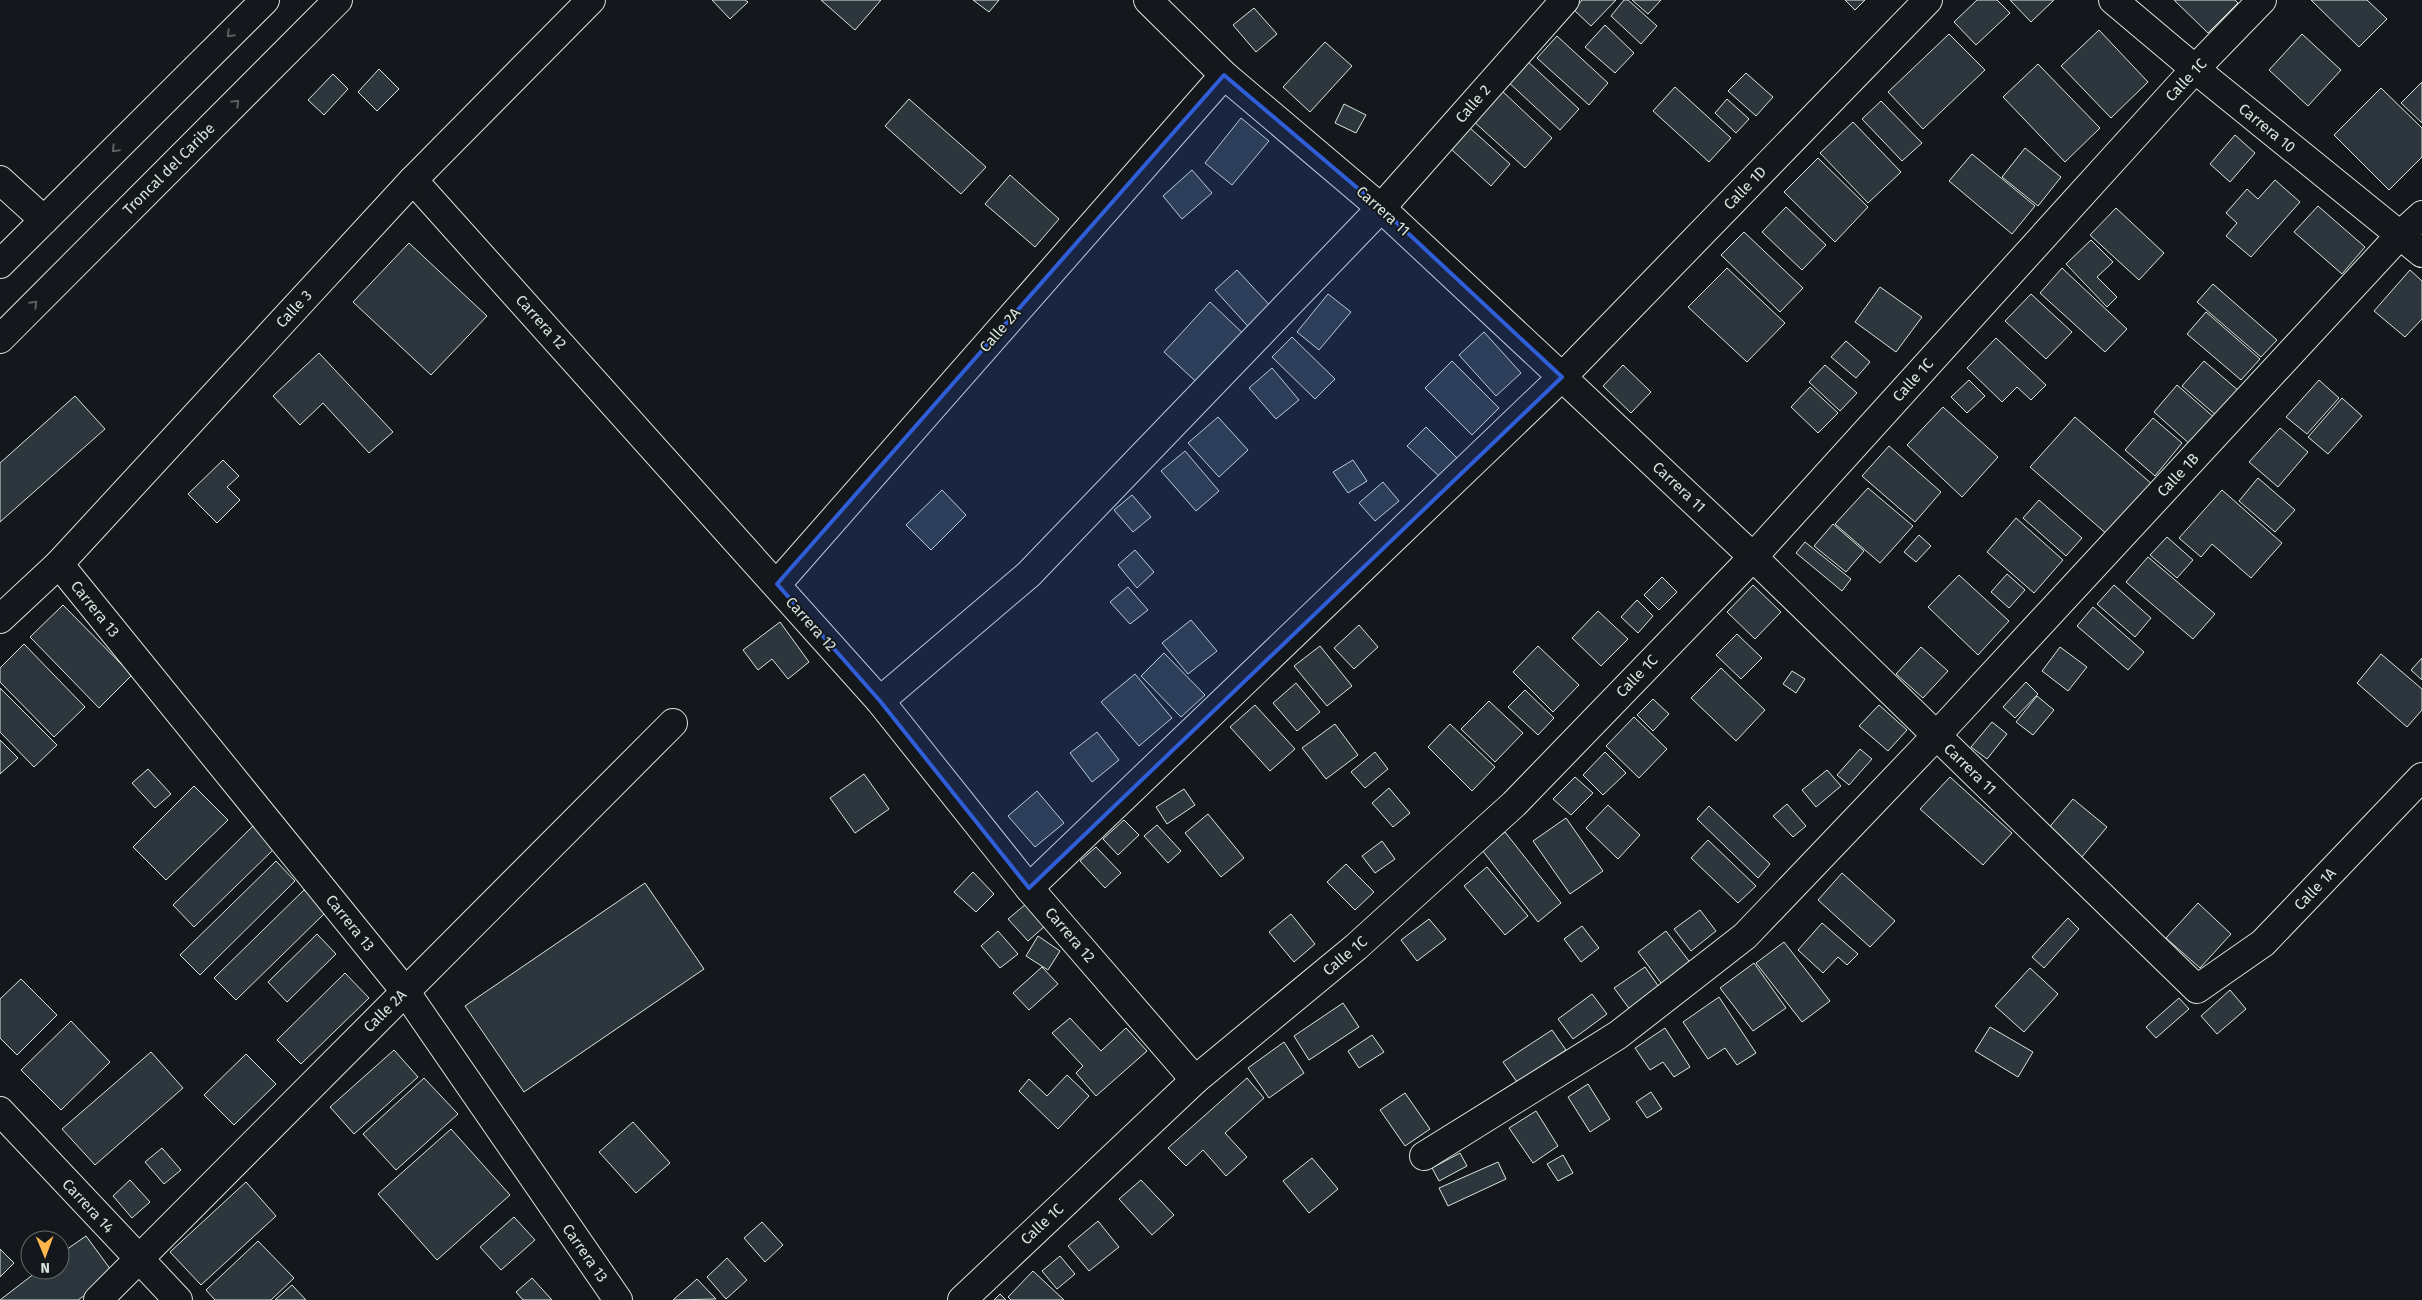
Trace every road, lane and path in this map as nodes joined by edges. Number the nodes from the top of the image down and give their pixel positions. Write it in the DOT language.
graph roads {
  1 [pos="265,0"];
  2 [pos="338,0"];
  3 [pos="591,0"];
  4 [pos="1148,0"];
  5 [pos="1565,0"];
  6 [pos="1928,0"];
  7 [pos="2113,0"];
  8 [pos="2262,0"];
  9 [pos="2195,70"];
  10 [pos="1224,75"];
  11 [pos="0,180"];
  12 [pos="413,180"];
  13 [pos="1381,208"];
  14 [pos="2422,215"];
  15 [pos="44,220"];
  16 [pos="2400,235"];
  17 [pos="2422,253"];
  18 [pos="0,264"];
  19 [pos="0,339"];
  20 [pos="1562,377"];
  21 [pos="1753,557"];
  22 [pos="58,564"];
  23 [pos="776,584"];
  24 [pos="0,619"];
  25 [pos="880,701"];
  26 [pos="673,723"];
  27 [pos="1936,736"];
  28 [pos="2422,777"];
  29 [pos="1029,888"];
  30 [pos="2197,989"];
  31 [pos="405,991"];
  32 [pos="1195,1080"];
  33 [pos="0,1111"];
  34 [pos="1424,1156"];
  35 [pos="137,1259"];
  36 [pos="98,1300"];
  37 [pos="178,1300"];
  38 [pos="618,1300"];
  39 [pos="962,1300"];
  1 -- 15 [label="main road, one-way"];
  19 -- 2 [label="main road, Troncal del Caribe, one-way"];
  3 -- 12 [label="main road, Calle 3"];
  4 -- 10 [label="main road, Carrera 11"];
  5 -- 13 [label="main road, Calle 2"];
  6 -- 20 [label="main road, Calle 1D"];
  7 -- 9 [label="main road, Carrera 10"];
  8 -- 9 [label="main road, Calle 1C"];
  9 -- 16 [label="main road, Carrera 10"];
  9 -- 21 [label="main road, Calle 1C"];
  10 -- 13 [label="main road, Carrera 11"];
  10 -- 23 [label="main road, Calle 2A"];
  11 -- 15 [label="main road"];
  12 -- 22 [label="main road, Calle 3"];
  12 -- 23 [label="main road, Carrera 12"];
  13 -- 20 [label="main road, Carrera 11"];
  13 -- 25 [label="main road, Calle 2"];
  14 -- 16 [label="main road, Calle 1B"];
  15 -- 18 [label="main road"];
  16 -- 17 [label="main road, Carrera 10"];
  16 -- 27 [label="main road, Calle 1B"];
  20 -- 21 [label="main road, Carrera 11"];
  20 -- 29 [label="main road, Calle 1D"];
  21 -- 27 [label="main road, Carrera 11"];
  21 -- 32 [label="main road, Calle 1C"];
  22 -- 24 [label="main road, Calle 3"];
  22 -- 31 [label="main road, Carrera 13"];
  23 -- 25 [label="main road, Carrera 12"];
  25 -- 29 [label="main road, Carrera 12"];
  26 -- 31 [label="main road, Calle 2A"];
  27 -- 30 [label="main road, Carrera 11"];
  27 -- 34 [label="main road, Calle 1B"];
  28 -- 30 [label="main road, Calle 1A"];
  29 -- 32 [label="main road, Carrera 12"];
  31 -- 35 [label="main road, Calle 2A"];
  31 -- 38 [label="main road, Carrera 13"];
  32 -- 39 [label="main road, Calle 1C"];
  33 -- 35 [label="main road, Carrera 14"];
  35 -- 36 [label="main road, Calle 2A"];
  35 -- 37 [label="main road, Carrera 14"];
}
